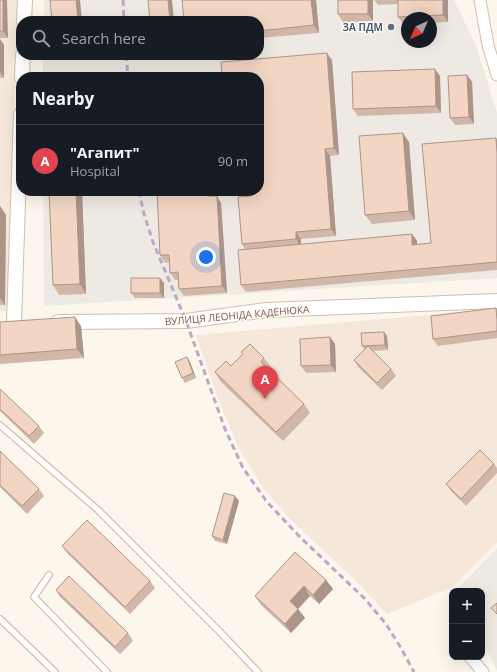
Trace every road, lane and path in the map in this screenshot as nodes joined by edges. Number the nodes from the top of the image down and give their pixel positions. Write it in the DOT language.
graph roads {
  1 [pos="25,0"];
  2 [pos="480,0"];
  3 [pos="24,16"];
  4 [pos="493,45"];
  5 [pos="23,60"];
  6 [pos="22,72"];
  7 [pos="497,75"];
  8 [pos="18,196"];
  9 [pos="497,301"];
  10 [pos="14,322"];
  11 [pos="30,322"];
  12 [pos="45,322"];
  13 [pos="0,323"];
  14 [pos="0,425"];
  15 [pos="49,575"];
  16 [pos="0,619"];
  17 [pos="473,660"];
  18 [pos="55,672"];
  19 [pos="107,672"];
  20 [pos="258,672"];
  21 [pos="483,672"];
  1 -- 3 [label="street"];
  2 -- 4 [label="street"];
  4 -- 7 [label="street"];
  5 -- 6 [label="street"];
  8 -- 10 [label="street"];
  9 -- 12 [label="street, ВУЛИЦЯ ЛЕОНІДА КАДЕНЮКА"];
  10 -- 11 [label="street"];
  10 -- 13 [label="street"];
  14 -- 20 [label="lane"];
  15 -- 19 [label="lane"];
  16 -- 18 [label="lane"];
  17 -- 21 [label="street"];
}
